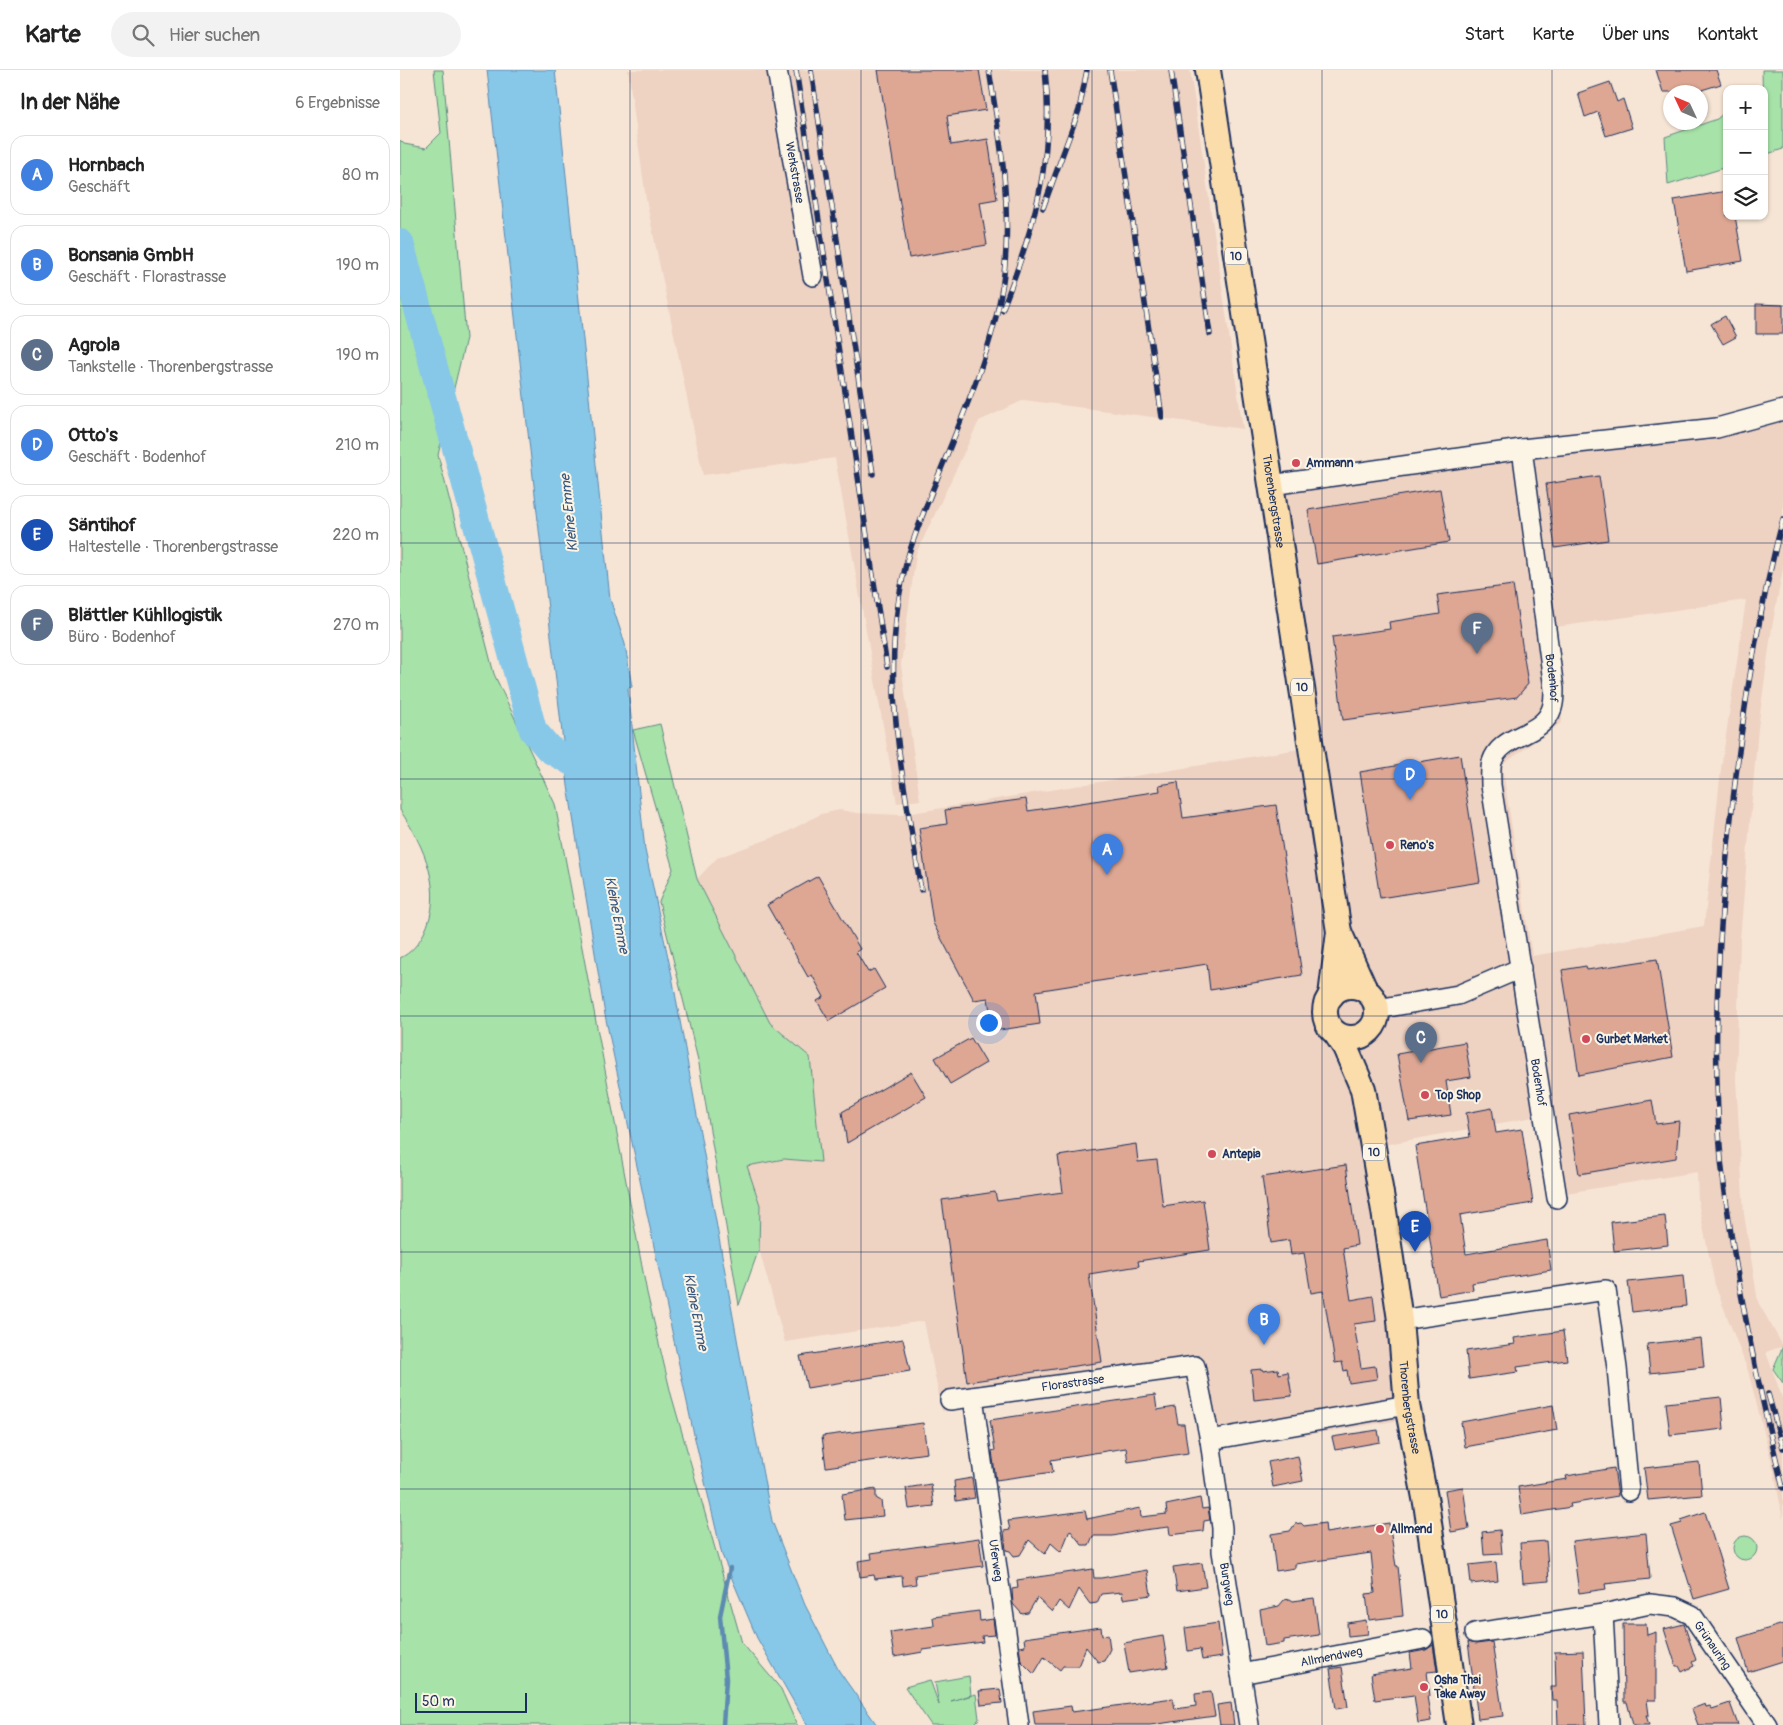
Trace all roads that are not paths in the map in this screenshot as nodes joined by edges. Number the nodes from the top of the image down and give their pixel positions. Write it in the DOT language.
graph roads {
  1 [pos="778,70"];
  2 [pos="1208,70"];
  3 [pos="813,276"];
  4 [pos="1783,410"];
  5 [pos="1522,449"];
  6 [pos="1271,485"];
  7 [pos="1339,932"];
  8 [pos="1521,968"];
  9 [pos="1331,996"];
  10 [pos="1371,1010"];
  11 [pos="1337,1034"];
  12 [pos="1363,1089"];
  13 [pos="1556,1198"];
  14 [pos="1400,1320"];
  15 [pos="973,1397"];
  16 [pos="950,1400"];
  17 [pos="1407,1405"];
  18 [pos="1210,1440"];
  19 [pos="1629,1490"];
  20 [pos="1603,1614"];
  21 [pos="1475,1633"];
  22 [pos="1423,1639"];
  23 [pos="1241,1674"];
  24 [pos="1019,1725"];
  25 [pos="1249,1725"];
  26 [pos="1459,1725"];
  27 [pos="1610,1725"];
  28 [pos="1767,1725"];
  1 -- 3 [label="street, Werkstrasse"];
  2 -- 6 [label="main road, Thorenbergstrasse / 10"];
  4 -- 5 [label="street"];
  5 -- 6 [label="street"];
  5 -- 8 [label="street, Bodenhof"];
  6 -- 7 [label="main road, Thorenbergstrasse / 10"];
  7 -- 9 [label="main road, Thorenbergstrasse / 10"];
  7 -- 10 [label="main road, Thorenbergstrasse / 10"];
  8 -- 10 [label="street"];
  8 -- 13 [label="street, Bodenhof"];
  9 -- 10 [label="main road"];
  9 -- 11 [label="main road, 10"];
  10 -- 11 [label="main road"];
  10 -- 12 [label="main road, Thorenbergstrasse / 10"];
  11 -- 12 [label="main road, Thorenbergstrasse / 10"];
  12 -- 14 [label="main road, Thorenbergstrasse / 10"];
  14 -- 17 [label="main road, Thorenbergstrasse / 10"];
  14 -- 19 [label="street"];
  15 -- 16 [label="street, Florastrasse"];
  15 -- 18 [label="street, Florastrasse"];
  15 -- 24 [label="street, Uferweg"];
  17 -- 18 [label="street"];
  17 -- 26 [label="main road, Thorenbergstrasse / 10"];
  18 -- 23 [label="street, Burgweg"];
  20 -- 21 [label="street, Grünauring"];
  20 -- 27 [label="street"];
  20 -- 28 [label="street, Grünauring"];
  22 -- 23 [label="street, Allmendweg"];
  23 -- 25 [label="street, Burgweg"];
}
